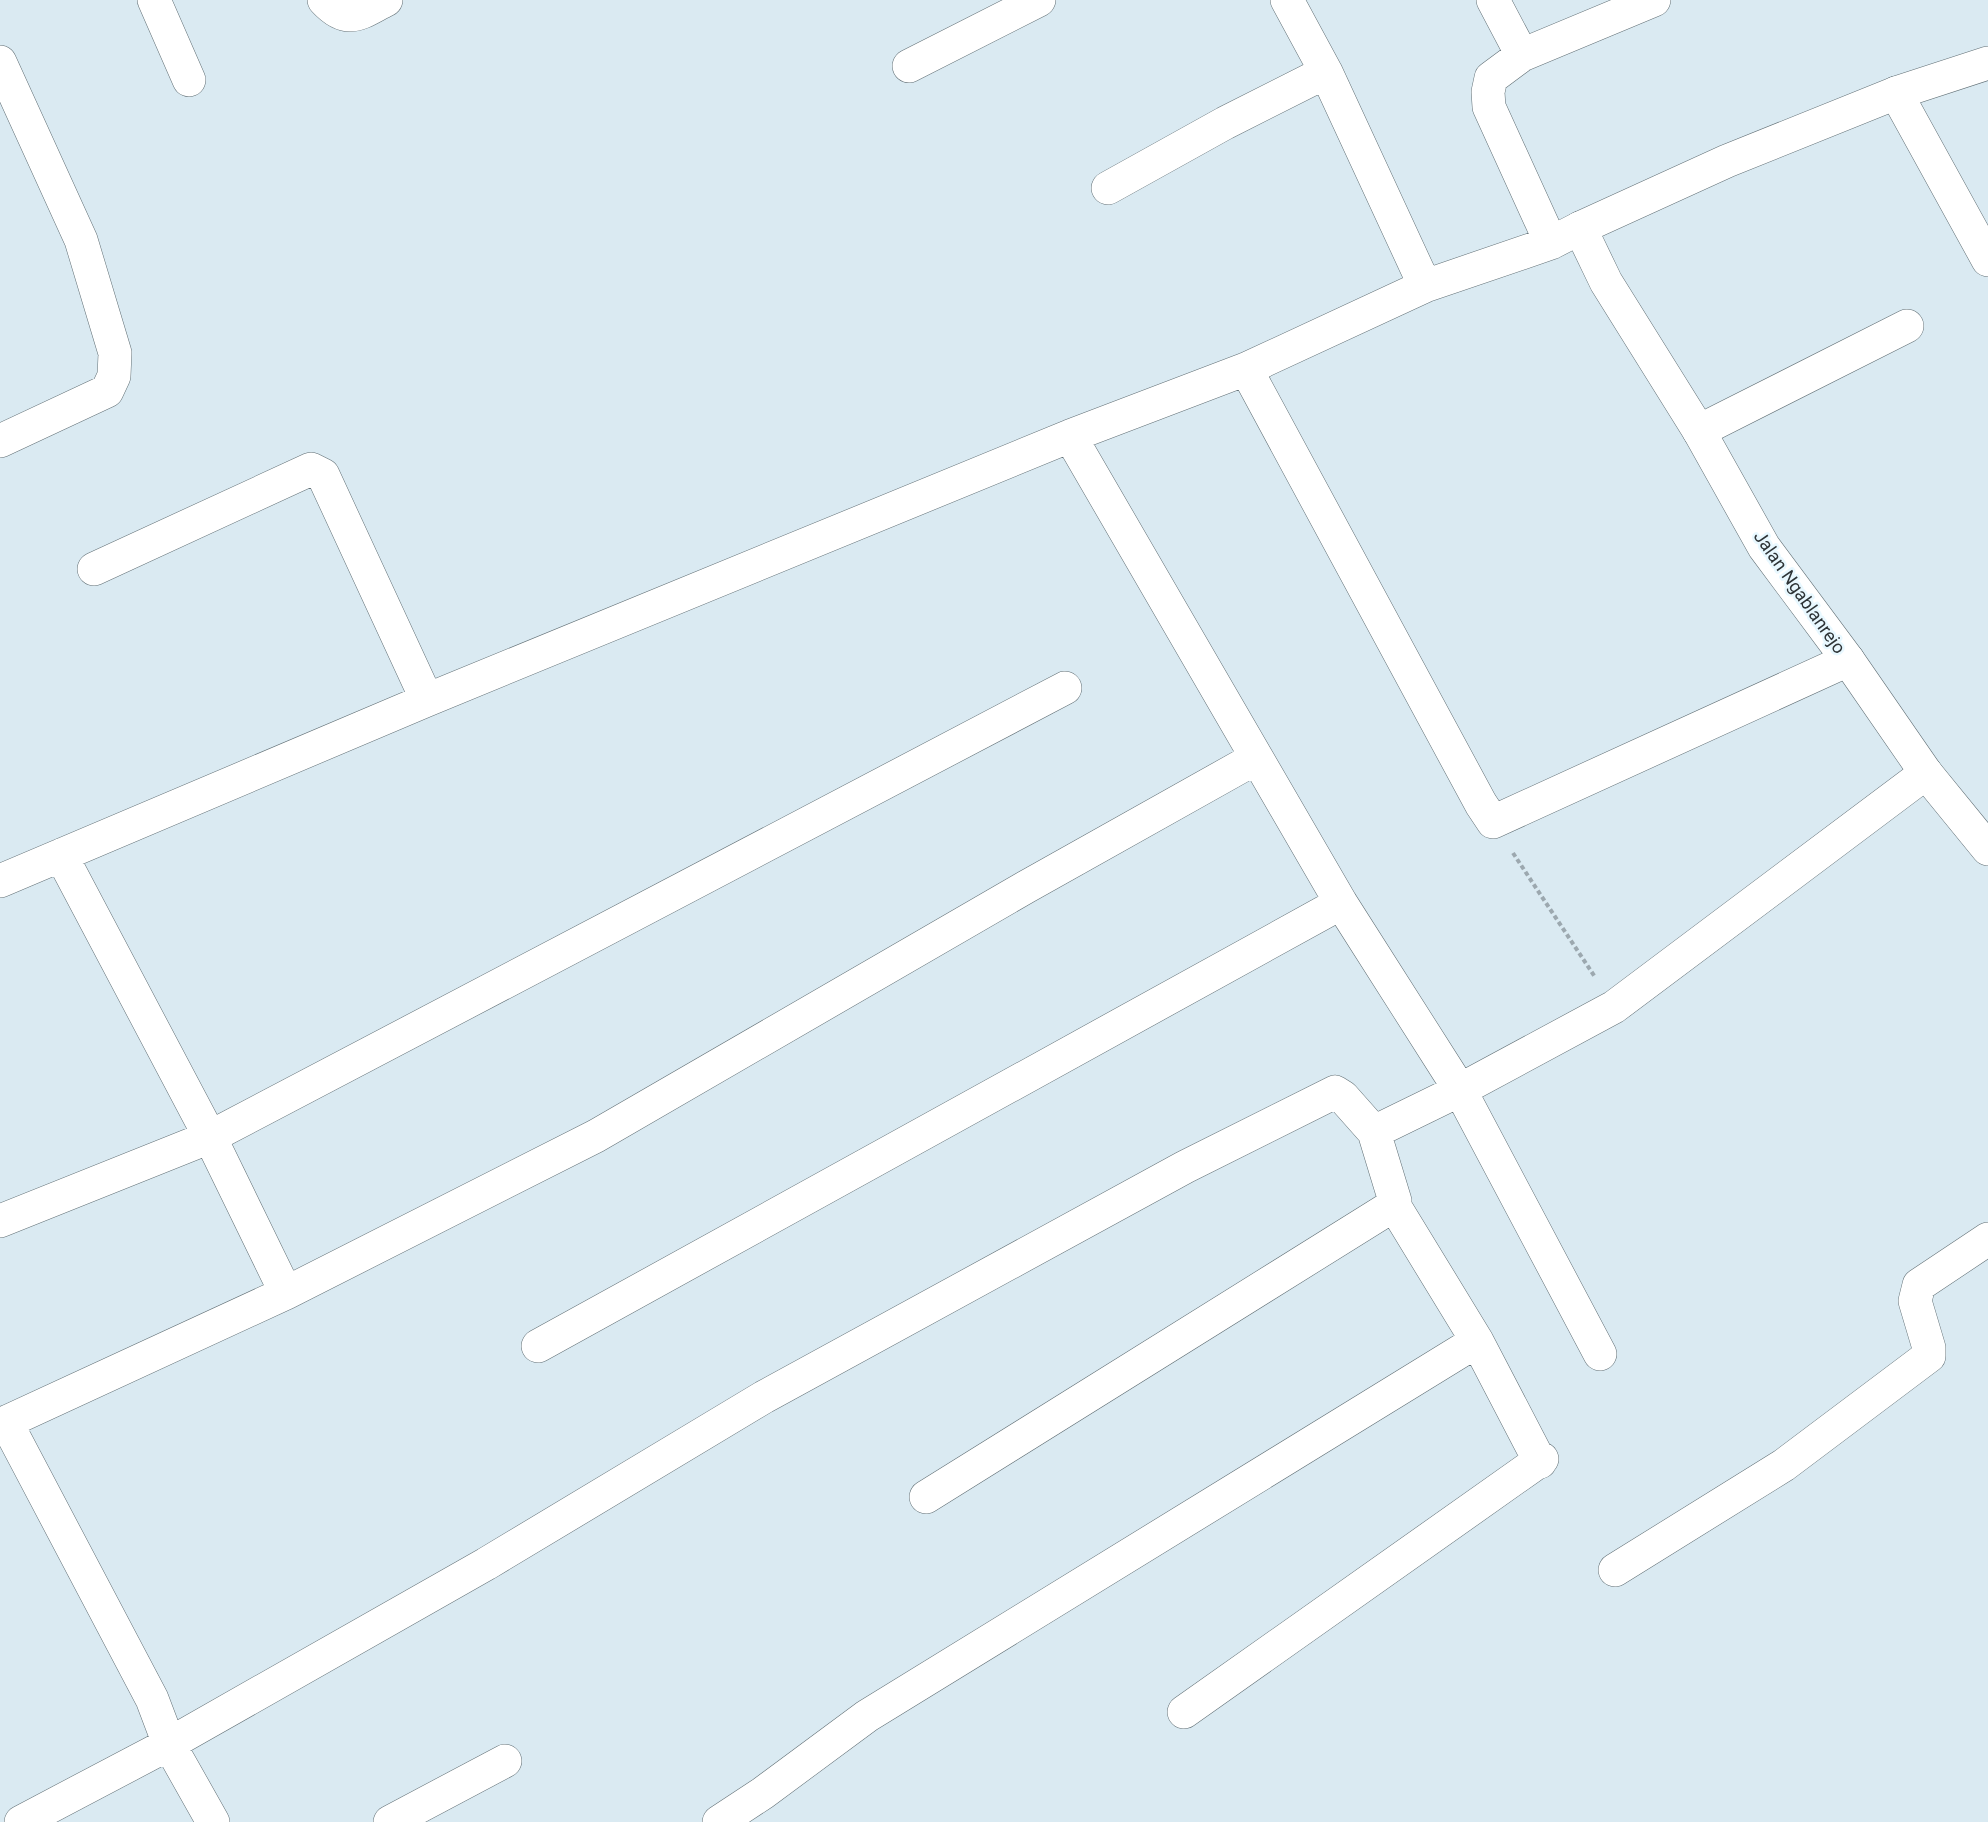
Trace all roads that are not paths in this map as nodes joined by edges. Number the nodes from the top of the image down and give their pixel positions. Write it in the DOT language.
graph roads {
  1 [pos="154,0"];
  2 [pos="324,0"];
  3 [pos="386,0"];
  4 [pos="1038,0"];
  5 [pos="1287,0"];
  6 [pos="1493,0"];
  7 [pos="1654,0"];
  8 [pos="1522,55"];
  9 [pos="0,62"];
  10 [pos="1988,63"];
  11 [pos="909,66"];
  12 [pos="1326,72"];
  13 [pos="189,80"];
  14 [pos="1896,93"];
  15 [pos="1108,188"];
  16 [pos="1580,228"];
  17 [pos="1551,243"];
  18 [pos="1988,260"];
  19 [pos="1425,286"];
  20 [pos="1906,326"];
  21 [pos="1246,369"];
  22 [pos="1700,430"];
  23 [pos="1070,436"];
  24 [pos="0,441"];
  25 [pos="94,569"];
  26 [pos="1848,660"];
  27 [pos="1065,688"];
  28 [pos="427,700"];
  29 [pos="1256,758"];
  30 [pos="1926,773"];
  31 [pos="1988,849"];
  32 [pos="61,855"];
  33 [pos="0,881"];
  34 [pos="1341,903"];
  35 [pos="1460,1090"];
  36 [pos="1374,1132"];
  37 [pos="210,1137"];
  38 [pos="1394,1205"];
  39 [pos="0,1221"];
  40 [pos="1988,1239"];
  41 [pos="286,1293"];
  42 [pos="1477,1341"];
  43 [pos="538,1346"];
  44 [pos="1600,1354"];
  45 [pos="3,1424"];
  46 [pos="926,1497"];
  47 [pos="1615,1570"];
  48 [pos="1184,1712"];
  49 [pos="169,1744"];
  50 [pos="504,1761"];
  51 [pos="407,1818"];
  52 [pos="21,1822"];
  53 [pos="213,1822"];
  54 [pos="719,1822"];
  1 -- 13 [label="street"];
  2 -- 3 [label="street"];
  4 -- 11 [label="street"];
  5 -- 12 [label="street"];
  6 -- 8 [label="street"];
  7 -- 8 [label="street"];
  8 -- 17 [label="street"];
  9 -- 24 [label="street"];
  10 -- 14 [label="street"];
  12 -- 15 [label="street"];
  12 -- 19 [label="street"];
  14 -- 16 [label="street"];
  14 -- 18 [label="street"];
  16 -- 17 [label="street"];
  16 -- 22 [label="street, Jalan Ngablanrejo"];
  17 -- 19 [label="street"];
  19 -- 21 [label="street"];
  20 -- 22 [label="street"];
  21 -- 23 [label="street"];
  21 -- 26 [label="street"];
  22 -- 26 [label="street, Jalan Ngablanrejo"];
  23 -- 28 [label="street"];
  23 -- 29 [label="street"];
  25 -- 28 [label="street"];
  26 -- 30 [label="street, Jalan Ngablanrejo"];
  27 -- 37 [label="street"];
  28 -- 32 [label="street"];
  29 -- 34 [label="street"];
  29 -- 41 [label="street"];
  30 -- 31 [label="street, Jalan Ngablanrejo"];
  30 -- 35 [label="street"];
  32 -- 33 [label="street"];
  32 -- 37 [label="street"];
  34 -- 35 [label="street"];
  34 -- 43 [label="street"];
  35 -- 36 [label="street"];
  35 -- 44 [label="street"];
  36 -- 38 [label="street"];
  36 -- 49 [label="street"];
  37 -- 39 [label="street"];
  37 -- 41 [label="street"];
  38 -- 42 [label="street"];
  38 -- 46 [label="street"];
  40 -- 47 [label="street"];
  41 -- 45 [label="street"];
  42 -- 48 [label="street"];
  42 -- 54 [label="street"];
  45 -- 49 [label="street"];
  49 -- 52 [label="street"];
  49 -- 53 [label="street"];
  50 -- 51 [label="street"];
}
